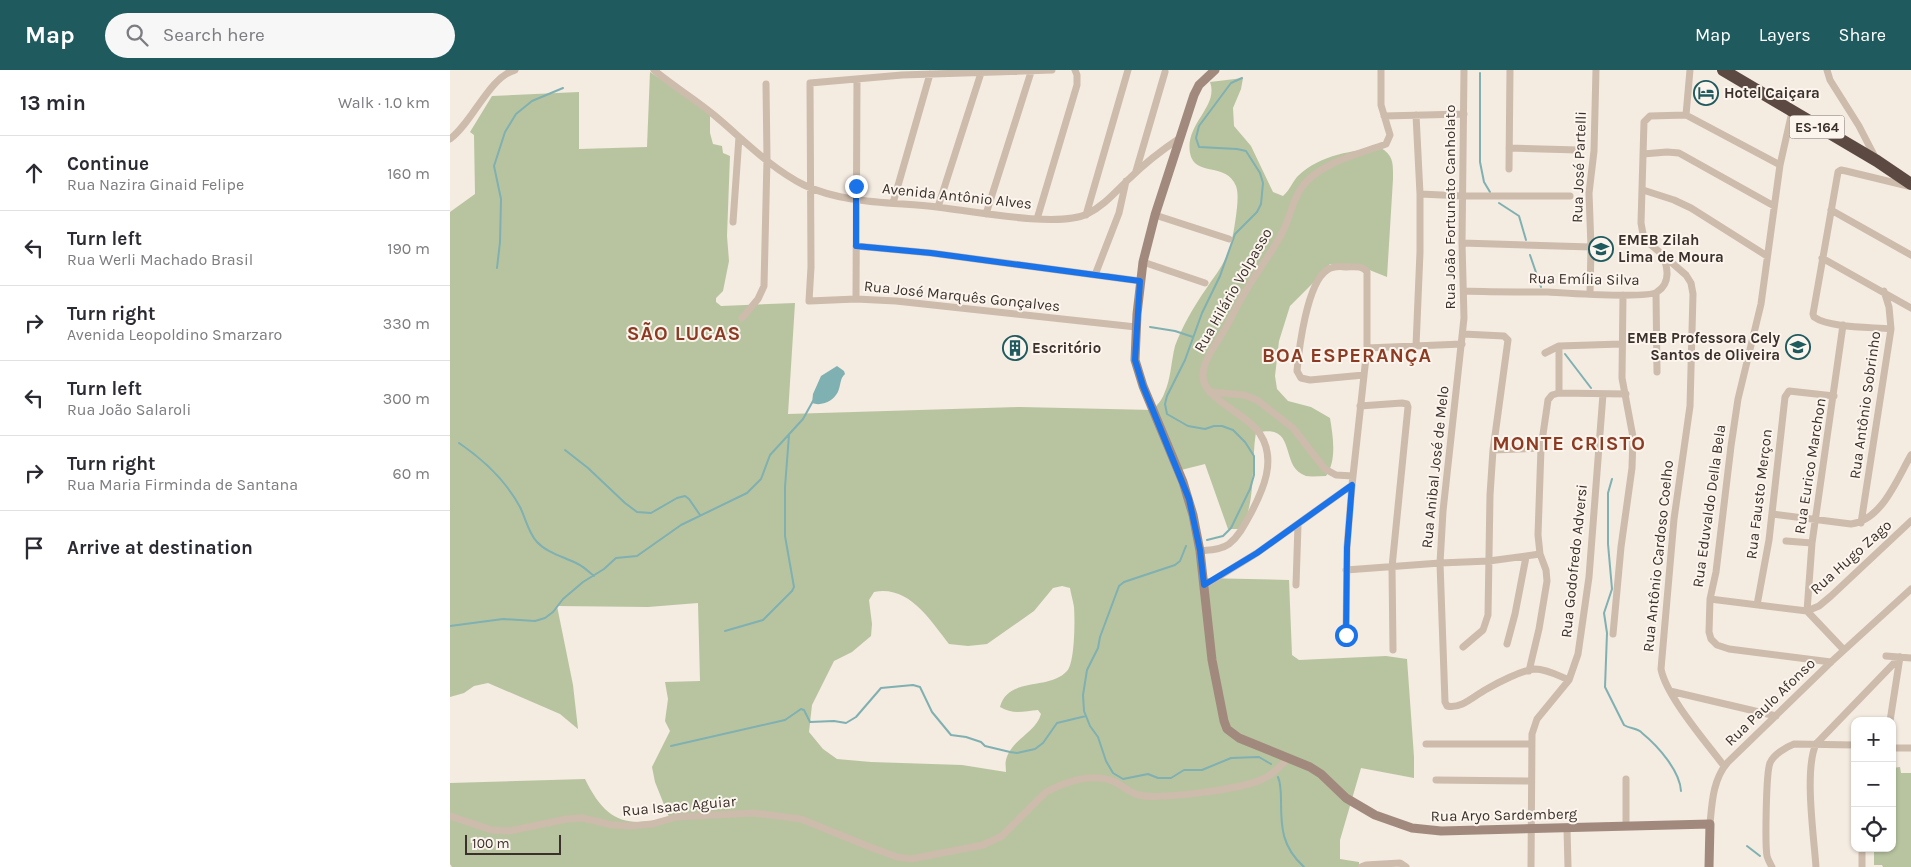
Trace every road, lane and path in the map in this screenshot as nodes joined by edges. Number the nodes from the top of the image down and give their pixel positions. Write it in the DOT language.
graph roads {
  1 [pos="514,70"];
  2 [pos="654,70"];
  3 [pos="1052,70"];
  4 [pos="1075,70"];
  5 [pos="1128,70"];
  6 [pos="1215,70"];
  7 [pos="1381,70"];
  8 [pos="1464,70"];
  9 [pos="1510,70"];
  10 [pos="1596,70"];
  11 [pos="1690,70"];
  12 [pos="1723,70"];
  13 [pos="1828,70"];
  14 [pos="1031,72"];
  15 [pos="1165,72"];
  16 [pos="980,73"];
  17 [pos="930,74"];
  18 [pos="857,79"];
  19 [pos="766,84"];
  20 [pos="1792,112"];
  21 [pos="1464,114"];
  22 [pos="1416,115"];
  23 [pos="1686,115"];
  24 [pos="1384,116"];
  25 [pos="739,137"];
  26 [pos="1180,138"];
  27 [pos="450,139"];
  28 [pos="1509,148"];
  29 [pos="1578,150"];
  30 [pos="1643,154"];
  31 [pos="767,159"];
  32 [pos="1877,161"];
  33 [pos="1780,165"];
  34 [pos="1508,169"];
  35 [pos="1136,172"];
  36 [pos="1126,181"];
  37 [pos="1911,185"];
  38 [pos="811,187"];
  39 [pos="1643,190"];
  40 [pos="1420,194"];
  41 [pos="1464,196"];
  42 [pos="1570,196"];
  43 [pos="857,199"];
  44 [pos="893,203"];
  45 [pos="1774,206"];
  46 [pos="938,207"];
  47 [pos="1831,210"];
  48 [pos="986,214"];
  49 [pos="1086,215"];
  50 [pos="1156,215"];
  51 [pos="1037,218"];
  52 [pos="733,222"];
  53 [pos="1229,239"];
  54 [pos="1462,243"];
  55 [pos="856,246"];
  56 [pos="1591,247"];
  57 [pos="1661,252"];
  58 [pos="1911,255"];
  59 [pos="1767,256"];
  60 [pos="1822,258"];
  61 [pos="1143,262"];
  62 [pos="1095,275"];
  63 [pos="1140,281"];
  64 [pos="1205,283"];
  65 [pos="1464,292"];
  66 [pos="1884,292"];
  67 [pos="1656,293"];
  68 [pos="1590,294"];
  69 [pos="1623,295"];
  70 [pos="856,299"];
  71 [pos="1911,308"];
  72 [pos="742,318"];
  73 [pos="1843,326"];
  74 [pos="1136,327"];
  75 [pos="1891,328"];
  76 [pos="1463,334"];
  77 [pos="1462,344"];
  78 [pos="1621,344"];
  79 [pos="1416,346"];
  80 [pos="1560,346"];
  81 [pos="1367,348"];
  82 [pos="1546,353"];
  83 [pos="1657,372"];
  84 [pos="1364,375"];
  85 [pos="1210,392"];
  86 [pos="1559,393"];
  87 [pos="1603,394"];
  88 [pos="1626,394"];
  89 [pos="1834,396"];
  90 [pos="1360,406"];
  91 [pos="1541,448"];
  92 [pos="1494,450"];
  93 [pos="1911,455"];
  94 [pos="1353,476"];
  95 [pos="1352,485"];
  96 [pos="1772,514"];
  97 [pos="1815,520"];
  98 [pos="1911,521"];
  99 [pos="1861,523"];
  100 [pos="1298,525"];
  101 [pos="1786,541"];
  102 [pos="1812,543"];
  103 [pos="1200,550"];
  104 [pos="1540,554"];
  105 [pos="1526,556"];
  106 [pos="1489,561"];
  107 [pos="1440,563"];
  108 [pos="1392,567"];
  109 [pos="1346,570"];
  110 [pos="1204,585"];
  111 [pos="1296,585"];
  112 [pos="1911,589"];
  113 [pos="1710,599"];
  114 [pos="1757,605"];
  115 [pos="1807,611"];
  116 [pos="1613,634"];
  117 [pos="1346,635"];
  118 [pos="1507,644"];
  119 [pos="1463,647"];
  120 [pos="1393,650"];
  121 [pos="1844,650"];
  122 [pos="1886,656"];
  123 [pos="1900,657"];
  124 [pos="1911,658"];
  125 [pos="1831,662"];
  126 [pos="1529,671"];
  127 [pos="1568,680"];
  128 [pos="1670,691"];
  129 [pos="1776,716"];
  130 [pos="1891,717"];
  131 [pos="1426,744"];
  132 [pos="1531,744"];
  133 [pos="1816,744"];
  134 [pos="1851,745"];
  135 [pos="1896,748"];
  136 [pos="1911,748"];
  137 [pos="1289,758"];
  138 [pos="1724,766"];
  139 [pos="1626,779"];
  140 [pos="1436,780"];
  141 [pos="1531,781"];
  142 [pos="450,816"];
  143 [pos="1710,824"];
  144 [pos="1626,826"];
  145 [pos="1566,828"];
  146 [pos="1530,829"];
  147 [pos="1862,852"];
  148 [pos="1403,865"];
  149 [pos="1363,866"];
  150 [pos="1531,867"];
  151 [pos="1568,867"];
  152 [pos="1709,867"];
  153 [pos="1772,867"];
  154 [pos="1816,867"];
  155 [pos="1862,867"];
  1 -- 27 [label="street"];
  2 -- 25 [label="street, Avenida Antônio Alves"];
  3 -- 14 [label="street"];
  4 -- 51 [label="street"];
  5 -- 49 [label="street"];
  6 -- 26 [label="street"];
  7 -- 24 [label="street, Rua Hilário Volpasso"];
  8 -- 21 [label="street, Rua João Fortunato Canholato"];
  9 -- 28 [label="street"];
  10 -- 56 [label="street, Rua José Partelli"];
  11 -- 23 [label="street"];
  12 -- 20 [label="highway, ES-164"];
  13 -- 32 [label="street"];
  14 -- 16 [label="street"];
  14 -- 48 [label="street"];
  15 -- 35 [label="street"];
  16 -- 17 [label="street"];
  16 -- 46 [label="street"];
  17 -- 18 [label="street"];
  17 -- 44 [label="street"];
  18 -- 38 [label="street"];
  18 -- 43 [label="street"];
  19 -- 31 [label="street"];
  20 -- 32 [label="highway, ES-164"];
  20 -- 33 [label="street, Rua Eduvaldo Della Bela"];
  21 -- 22 [label="street"];
  21 -- 41 [label="street, Rua João Fortunato Canholato"];
  22 -- 24 [label="street"];
  22 -- 40 [label="street"];
  23 -- 30 [label="street, Rua Antônio Cardoso Coelho"];
  23 -- 33 [label="street"];
  24 -- 85 [label="street, Rua Hilário Volpasso"];
  25 -- 31 [label="street, Avenida Antônio Alves"];
  25 -- 52 [label="street"];
  26 -- 35 [label="street, Avenida Antônio Alves"];
  26 -- 50 [label="street"];
  28 -- 29 [label="street"];
  28 -- 34 [label="street"];
  30 -- 39 [label="street, Rua Antônio Cardoso Coelho"];
  30 -- 45 [label="street"];
  31 -- 38 [label="street, Avenida Antônio Alves"];
  31 -- 72 [label="street"];
  32 -- 37 [label="highway, ES-164"];
  33 -- 45 [label="street, Rua Eduvaldo Della Bela"];
  35 -- 36 [label="street, Avenida Antônio Alves"];
  36 -- 49 [label="street, Avenida Antônio Alves"];
  36 -- 62 [label="street"];
  37 -- 47 [label="street"];
  38 -- 43 [label="street, Avenida Antônio Alves"];
  38 -- 70 [label="street, Rua José Marquês Gonçalves"];
  39 -- 57 [label="street, Rua Antônio Cardoso Coelho"];
  39 -- 59 [label="street"];
  40 -- 41 [label="street"];
  40 -- 79 [label="street"];
  41 -- 42 [label="street"];
  41 -- 54 [label="street, Rua João Fortunato Canholato"];
  43 -- 44 [label="street, Avenida Antônio Alves"];
  43 -- 55 [label="street"];
  44 -- 46 [label="street, Avenida Antônio Alves"];
  45 -- 59 [label="street, Rua Eduvaldo Della Bela"];
  46 -- 48 [label="street, Avenida Antônio Alves"];
  47 -- 58 [label="street"];
  47 -- 60 [label="street"];
  48 -- 51 [label="street, Avenida Antônio Alves"];
  49 -- 51 [label="street, Avenida Antônio Alves"];
  50 -- 53 [label="street"];
  50 -- 61 [label="street"];
  54 -- 56 [label="street"];
  54 -- 65 [label="street, Rua João Fortunato Canholato"];
  55 -- 62 [label="street"];
  55 -- 70 [label="street"];
  56 -- 68 [label="street, Rua José Partelli"];
  57 -- 67 [label="street, Rua Emília Silva"];
  57 -- 128 [label="street, Rua Antônio Cardoso Coelho"];
  59 -- 113 [label="street, Rua Eduvaldo Della Bela"];
  60 -- 66 [label="street"];
  60 -- 73 [label="street"];
  61 -- 63 [label="street"];
  61 -- 64 [label="street"];
  62 -- 63 [label="street"];
  63 -- 74 [label="street"];
  65 -- 68 [label="street, Rua Emília Silva"];
  65 -- 76 [label="street, Rua João Fortunato Canholato"];
  66 -- 71 [label="street"];
  66 -- 75 [label="street, Rua Antônio Sobrinho"];
  67 -- 69 [label="street, Rua Emília Silva"];
  67 -- 83 [label="street"];
  68 -- 69 [label="street, Rua Emília Silva"];
  69 -- 78 [label="street"];
  70 -- 74 [label="street, Rua José Marquês Gonçalves"];
  73 -- 75 [label="street"];
  73 -- 89 [label="street, Rua Eurico Marchon"];
  74 -- 103 [label="street"];
  75 -- 99 [label="street, Rua Antônio Sobrinho"];
  76 -- 77 [label="street, Rua João Fortunato Canholato"];
  76 -- 92 [label="street"];
  77 -- 79 [label="street"];
  77 -- 107 [label="street, Rua Anibal José de Melo"];
  78 -- 80 [label="street"];
  78 -- 88 [label="street"];
  79 -- 81 [label="street"];
  80 -- 82 [label="street"];
  80 -- 86 [label="street"];
  81 -- 84 [label="street"];
  81 -- 84 [label="street"];
  84 -- 90 [label="street"];
  85 -- 94 [label="street"];
  85 -- 103 [label="street"];
  86 -- 87 [label="street"];
  86 -- 91 [label="street"];
  87 -- 88 [label="street"];
  87 -- 127 [label="street, Rua Godofredo Adversi"];
  88 -- 116 [label="street"];
  89 -- 96 [label="street, Rua Fausto Merçon"];
  89 -- 97 [label="street, Rua Eurico Marchon"];
  90 -- 94 [label="street"];
  90 -- 108 [label="street"];
  91 -- 92 [label="street"];
  91 -- 104 [label="street"];
  92 -- 106 [label="street"];
  93 -- 99 [label="street"];
  94 -- 95 [label="street"];
  95 -- 100 [label="street"];
  95 -- 109 [label="street"];
  96 -- 97 [label="street"];
  96 -- 114 [label="street, Rua Fausto Merçon"];
  97 -- 99 [label="street"];
  97 -- 102 [label="street, Rua Eurico Marchon"];
  98 -- 115 [label="street, Rua Hugo Zago"];
  100 -- 110 [label="street"];
  100 -- 111 [label="street"];
  101 -- 102 [label="street"];
  102 -- 115 [label="street, Rua Eurico Marchon"];
  103 -- 110 [label="street"];
  104 -- 105 [label="street"];
  104 -- 126 [label="street"];
  105 -- 106 [label="street"];
  105 -- 118 [label="street"];
  106 -- 107 [label="street"];
  106 -- 119 [label="street"];
  107 -- 108 [label="street"];
  107 -- 126 [label="street, Rua Anibal José de Melo"];
  108 -- 109 [label="street"];
  108 -- 120 [label="street"];
  109 -- 117 [label="street"];
  110 -- 137 [label="street, Rua Aryo Sardemberg"];
  112 -- 121 [label="street, Rua Paulo Afonso"];
  113 -- 114 [label="street"];
  113 -- 125 [label="street, Rua Eduvaldo Della Bela"];
  114 -- 115 [label="street"];
  115 -- 121 [label="street"];
  121 -- 125 [label="street, Rua Paulo Afonso"];
  122 -- 123 [label="street"];
  123 -- 124 [label="street"];
  123 -- 130 [label="street"];
  123 -- 133 [label="street"];
  125 -- 129 [label="street, Rua Paulo Afonso"];
  126 -- 127 [label="street"];
  127 -- 132 [label="street, Rua Godofredo Adversi"];
  128 -- 129 [label="street"];
  128 -- 138 [label="street, Rua Antônio Cardoso Coelho"];
  129 -- 138 [label="street, Rua Paulo Afonso"];
  131 -- 132 [label="street"];
  132 -- 141 [label="street, Rua Godofredo Adversi"];
  133 -- 134 [label="street"];
  133 -- 153 [label="street"];
  133 -- 154 [label="street"];
  135 -- 136 [label="street"];
  137 -- 142 [label="street, Rua Isaac Aguiar"];
  137 -- 146 [label="street, Rua Aryo Sardemberg"];
  138 -- 143 [label="street, Rua Paulo Afonso"];
  139 -- 144 [label="street"];
  140 -- 141 [label="street"];
  141 -- 146 [label="street, Rua Godofredo Adversi"];
  143 -- 144 [label="street, Rua Aryo Sardemberg"];
  143 -- 152 [label="street, Rua Paulo Afonso"];
  144 -- 145 [label="street, Rua Aryo Sardemberg"];
  145 -- 146 [label="street, Rua Aryo Sardemberg"];
  145 -- 151 [label="street"];
  146 -- 150 [label="street, Rua Godofredo Adversi"];
  147 -- 155 [label="street"];
  148 -- 149 [label="street"];
}
